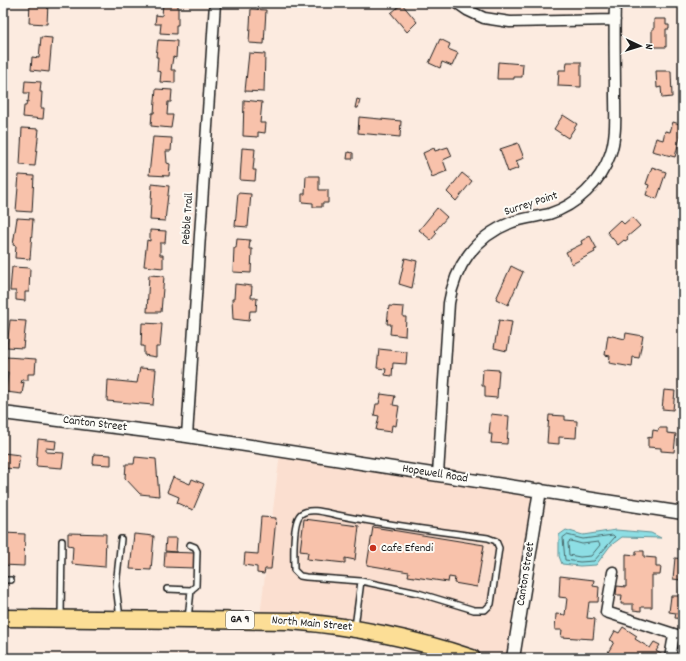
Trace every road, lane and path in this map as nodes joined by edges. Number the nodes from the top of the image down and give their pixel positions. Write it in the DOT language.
graph roads {
  1 [pos="215,3"];
  2 [pos="457,3"];
  3 [pos="615,3"];
  4 [pos="614,20"];
  5 [pos="3,413"];
  6 [pos="187,436"];
  7 [pos="438,474"];
  8 [pos="540,490"];
  9 [pos="683,513"];
  10 [pos="120,539"];
  11 [pos="62,541"];
  12 [pos="190,545"];
  13 [pos="613,572"];
  14 [pos="3,580"];
  15 [pos="11,580"];
  16 [pos="361,581"];
  17 [pos="167,589"];
  18 [pos="191,590"];
  19 [pos="3,618"];
  20 [pos="61,619"];
  21 [pos="120,619"];
  22 [pos="188,619"];
  23 [pos="354,628"];
  24 [pos="679,636"];
  25 [pos="472,658"];
  26 [pos="513,658"];
  27 [pos="670,658"];
  1 -- 6 [label="street, Pebble Trail"];
  2 -- 4 [label="street"];
  3 -- 4 [label="street, Surrey Point"];
  4 -- 7 [label="street, Surrey Point"];
  5 -- 6 [label="street, Canton Street"];
  6 -- 7 [label="street, Hopewell Road"];
  7 -- 8 [label="street, Hopewell Road"];
  8 -- 9 [label="street, Hopewell Road"];
  8 -- 26 [label="street, Canton Street"];
  10 -- 21 [label="lane"];
  11 -- 20 [label="lane"];
  12 -- 18 [label="lane"];
  13 -- 24 [label="street"];
  14 -- 15 [label="lane"];
  16 -- 16 [label="lane"];
  16 -- 23 [label="lane"];
  17 -- 18 [label="lane"];
  18 -- 22 [label="lane"];
  19 -- 20 [label="main road, North Main Street / GA 9"];
  20 -- 21 [label="main road, North Main Street / GA 9"];
  21 -- 22 [label="main road, North Main Street / GA 9"];
  22 -- 23 [label="main road, North Main Street / GA 9"];
  23 -- 25 [label="main road, North Main Street / GA 9"];
  24 -- 27 [label="street"];
}
